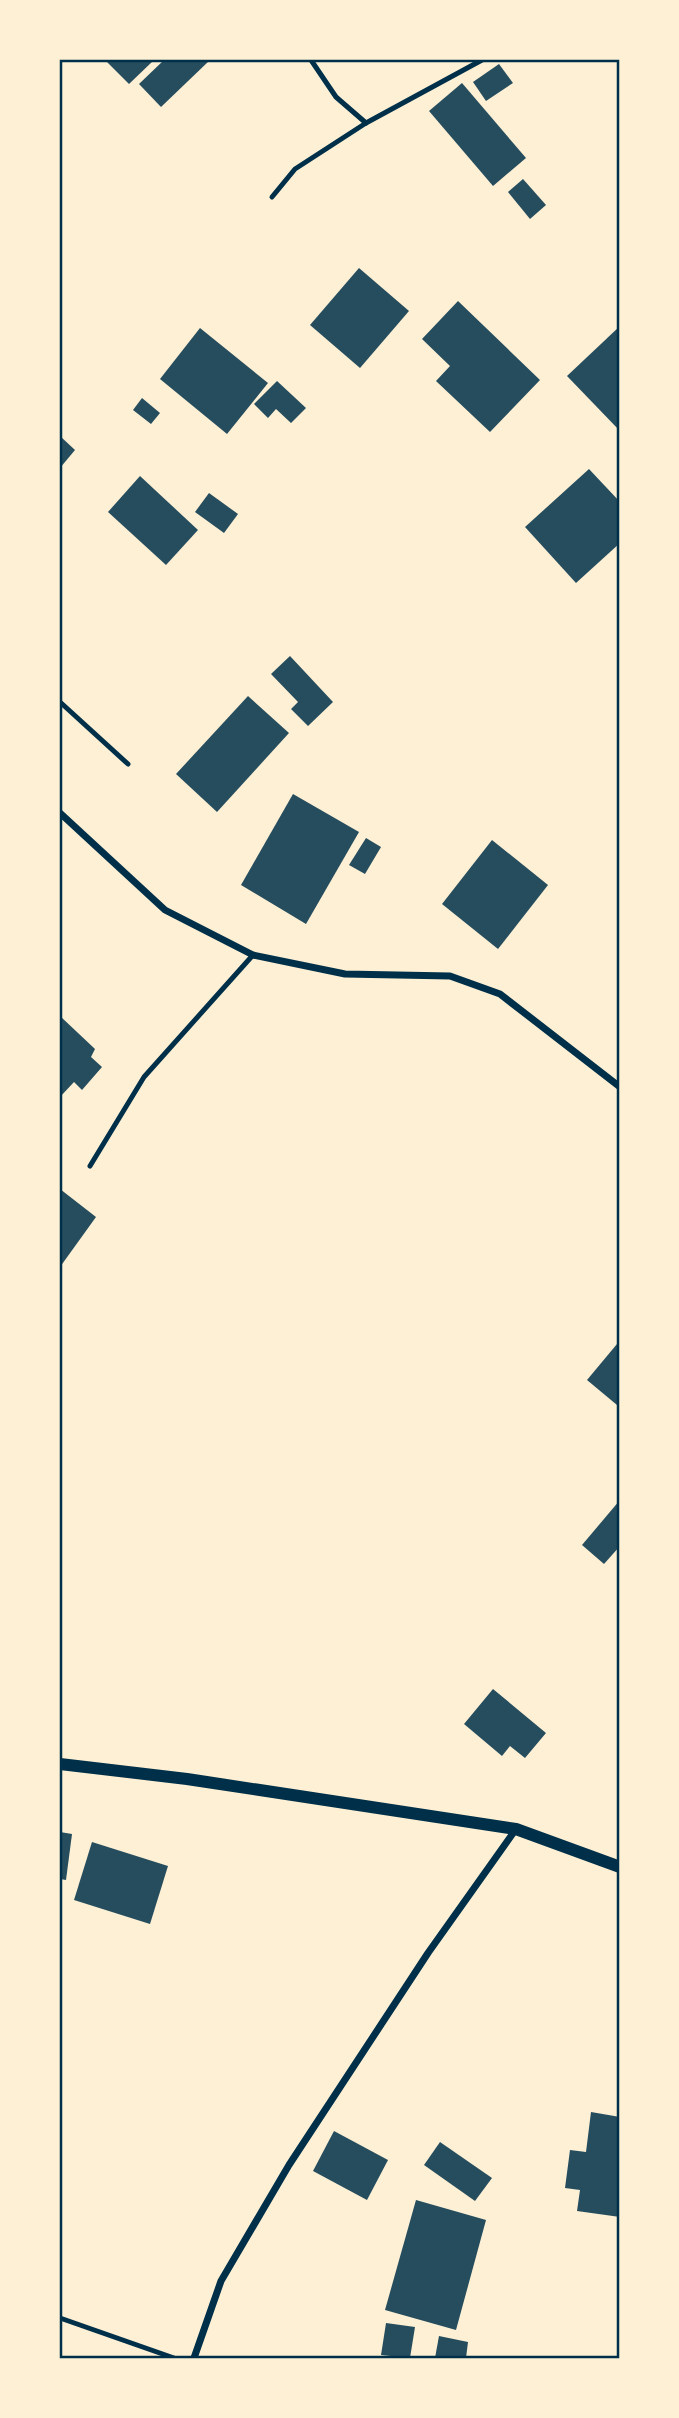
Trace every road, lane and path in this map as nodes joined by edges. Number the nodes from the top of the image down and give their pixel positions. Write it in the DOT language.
graph roads {
  1 [pos="311,60"];
  2 [pos="482,60"];
  3 [pos="366,122"];
  4 [pos="272,197"];
  5 [pos="60,702"];
  6 [pos="128,764"];
  7 [pos="60,813"];
  8 [pos="253,955"];
  9 [pos="620,1087"];
  10 [pos="90,1166"];
  11 [pos="60,1764"];
  12 [pos="516,1829"];
  13 [pos="620,1867"];
  14 [pos="60,2318"];
  15 [pos="174,2358"];
  16 [pos="194,2358"];
  1 -- 3 [label="lane"];
  2 -- 3 [label="lane"];
  3 -- 4 [label="lane"];
  5 -- 6 [label="lane"];
  7 -- 8 [label="street"];
  8 -- 9 [label="street"];
  8 -- 10 [label="lane"];
  11 -- 12 [label="street"];
  12 -- 13 [label="street"];
  12 -- 16 [label="street"];
  14 -- 15 [label="lane"];
}
